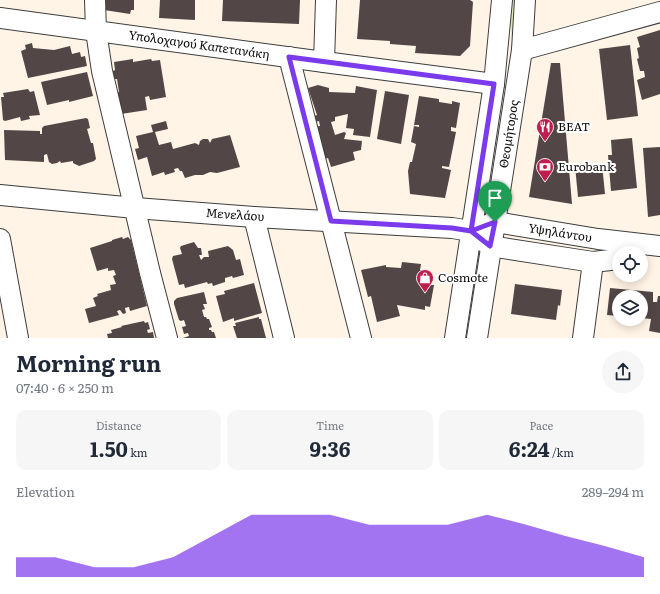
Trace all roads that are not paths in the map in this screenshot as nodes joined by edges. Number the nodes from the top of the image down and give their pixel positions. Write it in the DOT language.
graph roads {
  1 [pos="95,0"];
  2 [pos="326,0"];
  3 [pos="502,0"];
  4 [pos="525,0"];
  5 [pos="660,12"];
  6 [pos="0,18"];
  7 [pos="96,31"];
  8 [pos="522,50"];
  9 [pos="289,57"];
  10 [pos="324,62"];
  11 [pos="494,84"];
  12 [pos="0,195"];
  13 [pos="135,208"];
  14 [pos="254,217"];
  15 [pos="331,221"];
  16 [pos="495,222"];
  17 [pos="471,231"];
  18 [pos="0,239"];
  19 [pos="490,246"];
  20 [pos="660,246"];
  21 [pos="660,255"];
  22 [pos="648,256"];
  23 [pos="612,260"];
  24 [pos="593,262"];
  25 [pos="452,337"];
  26 [pos="18,338"];
  27 [pos="168,338"];
  28 [pos="284,338"];
  29 [pos="361,338"];
  30 [pos="477,338"];
  31 [pos="583,338"];
  1 -- 7 [label="street"];
  2 -- 10 [label="street"];
  3 -- 11 [label="street, Θεομήτορος"];
  4 -- 8 [label="street, Θεομήτορος"];
  5 -- 8 [label="street"];
  6 -- 7 [label="street, Υπολοχαγού Καπετανάκη"];
  7 -- 9 [label="street, Υπολοχαγού Καπετανάκη"];
  7 -- 13 [label="street"];
  8 -- 16 [label="street, Θεομήτορος"];
  9 -- 10 [label="street, Υπολοχαγού Καπετανάκη"];
  9 -- 15 [label="street"];
  10 -- 11 [label="street, Υπολοχαγού Καπετανάκη"];
  11 -- 17 [label="street, Θεομήτορος"];
  12 -- 13 [label="street, Μενελάου"];
  13 -- 14 [label="street, Μενελάου"];
  13 -- 27 [label="street"];
  14 -- 15 [label="street, Μενελάου"];
  14 -- 28 [label="street"];
  15 -- 17 [label="street, Μενελάου"];
  15 -- 29 [label="street"];
  16 -- 17 [label="street, Υψηλάντου"];
  16 -- 19 [label="street, Θεομήτορος"];
  16 -- 20 [label="street, Υψηλάντου"];
  17 -- 19 [label="street, Υψηλάντου"];
  17 -- 25 [label="street, Θεομήτορος"];
  18 -- 26 [label="street"];
  19 -- 24 [label="street, Υψηλάντου"];
  19 -- 30 [label="street, Θεομήτορος"];
  21 -- 22 [label="street"];
  23 -- 24 [label="street, Υψηλάντου"];
  24 -- 31 [label="street"];
}
